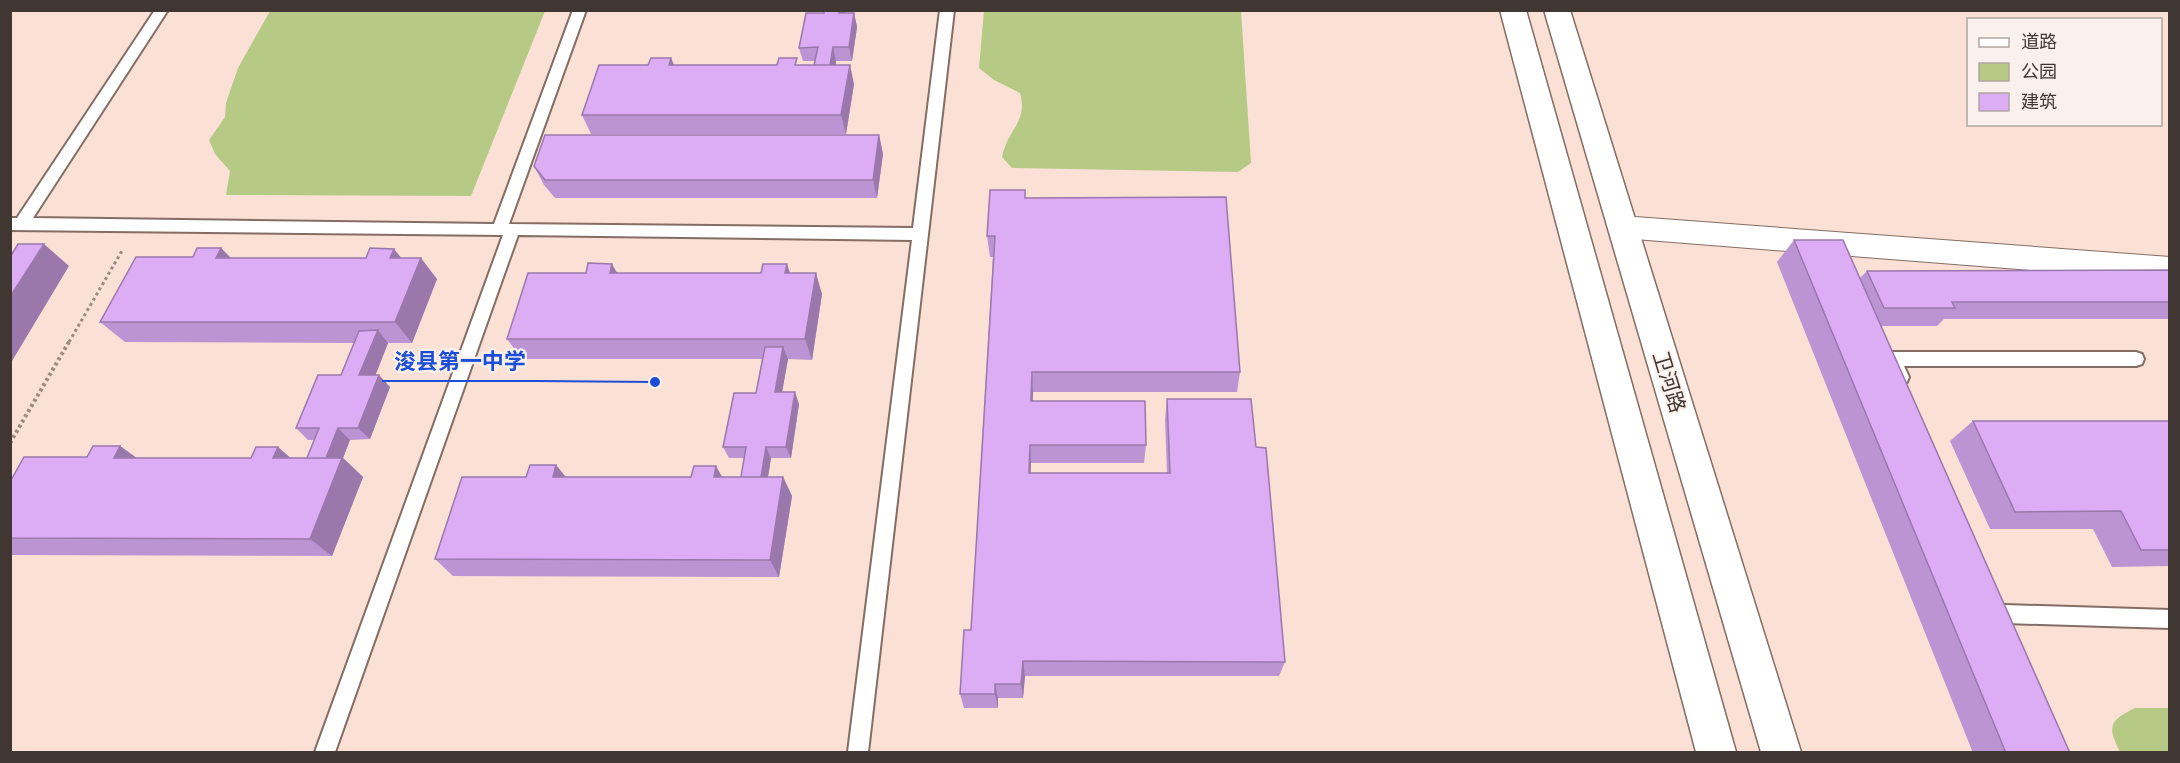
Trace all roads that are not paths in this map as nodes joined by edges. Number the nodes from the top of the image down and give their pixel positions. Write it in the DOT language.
graph roads {
  1 [pos="162,10"];
  2 [pos="580,10"];
  3 [pos="947,10"];
  4 [pos="1513,10"];
  5 [pos="1557,10"];
  6 [pos="16,224"];
  7 [pos="1622,227"];
  8 [pos="505,230"];
  9 [pos="920,234"];
  10 [pos="2169,269"];
  11 [pos="2136,359"];
  12 [pos="1907,391"];
  13 [pos="1996,593"];
  14 [pos="2006,614"];
  15 [pos="2169,619"];
  16 [pos="2015,636"];
  17 [pos="325,753"];
  18 [pos="858,753"];
  19 [pos="1716,753"];
  20 [pos="1781,753"];
  1 -- 6 [label="lane"];
  2 -- 8 [label="lane"];
  3 -- 9 [label="lane"];
  4 -- 19 [label="street"];
  5 -- 7 [label="street, 卫河路"];
  6 -- 8 [label="lane"];
  7 -- 10 [label="street"];
  7 -- 20 [label="street, 卫河路"];
  8 -- 9 [label="lane"];
  8 -- 17 [label="lane"];
  9 -- 18 [label="lane"];
  11 -- 12 [label="lane"];
  13 -- 14 [label="lane"];
  14 -- 15 [label="lane"];
  14 -- 16 [label="lane"];
}
